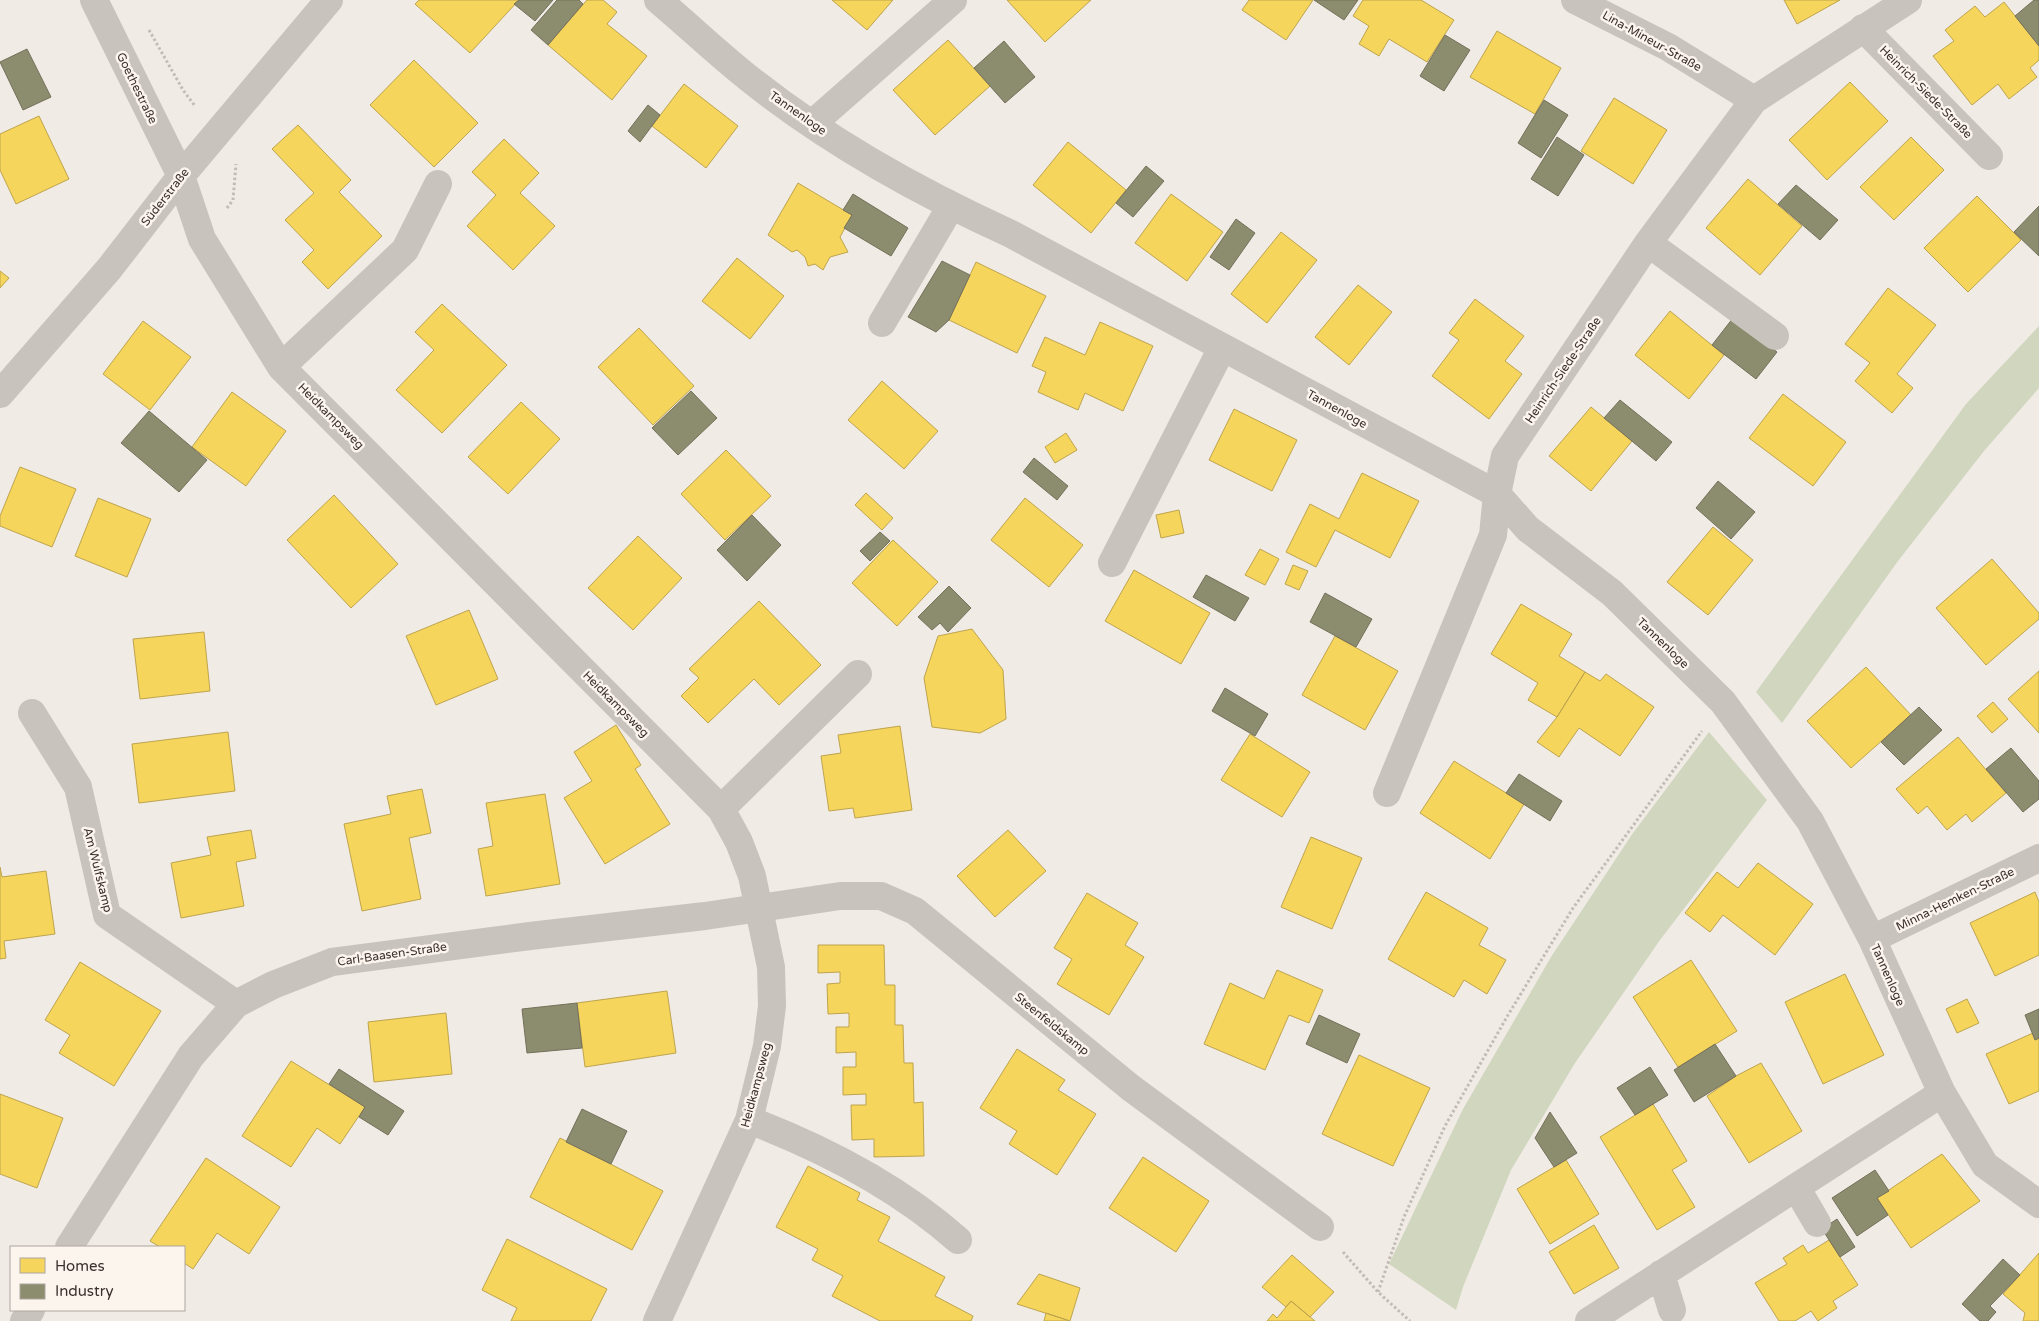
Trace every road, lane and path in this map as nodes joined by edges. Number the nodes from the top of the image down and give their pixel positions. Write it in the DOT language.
graph roads {
  1 [pos="94,0"];
  2 [pos="329,0"];
  3 [pos="658,0"];
  4 [pos="953,0"];
  5 [pos="1575,0"];
  6 [pos="1908,0"];
  7 [pos="146,25"];
  8 [pos="1863,28"];
  9 [pos="1754,100"];
  10 [pos="812,124"];
  11 [pos="217,134"];
  12 [pos="1989,156"];
  13 [pos="181,176"];
  14 [pos="438,184"];
  15 [pos="951,206"];
  16 [pos="1648,243"];
  17 [pos="882,324"];
  18 [pos="1774,336"];
  19 [pos="1222,348"];
  20 [pos="281,367"];
  21 [pos="0,394"];
  22 [pos="1497,494"];
  23 [pos="1112,562"];
  24 [pos="858,674"];
  25 [pos="1724,702"];
  26 [pos="32,713"];
  27 [pos="1387,793"];
  28 [pos="721,809"];
  29 [pos="2039,858"];
  30 [pos="760,908"];
  31 [pos="1872,939"];
  32 [pos="236,1004"];
  33 [pos="1942,1093"];
  34 [pos="749,1120"];
  35 [pos="1796,1187"];
  36 [pos="2039,1204"];
  37 [pos="1817,1223"];
  38 [pos="1320,1228"];
  39 [pos="958,1240"];
  40 [pos="70,1246"];
  41 [pos="1661,1274"];
  42 [pos="1378,1292"];
  43 [pos="1672,1310"];
  44 [pos="1596,1319"];
  45 [pos="657,1321"];
  46 [pos="1410,1321"];
  1 -- 13 [label="street, Goethestraße"];
  2 -- 11 [label="street, Süderstraße"];
  3 -- 10 [label="street, Tannenloge"];
  4 -- 10 [label="street"];
  5 -- 9 [label="street, Lina-Mineur-Straße"];
  6 -- 8 [label="street, Heinrich-Siede-Straße"];
  7 -- 11 [label="path"];
  8 -- 9 [label="street, Heinrich-Siede-Straße"];
  8 -- 12 [label="street, Heinrich-Siede-Straße"];
  9 -- 16 [label="street, Heinrich-Siede-Straße"];
  10 -- 15 [label="street, Tannenloge"];
  11 -- 13 [label="street, Süderstraße"];
  13 -- 20 [label="street, Heidkampsweg"];
  13 -- 21 [label="street, Süderstraße"];
  14 -- 20 [label="street"];
  15 -- 17 [label="street"];
  15 -- 19 [label="street, Tannenloge"];
  16 -- 18 [label="street"];
  16 -- 22 [label="street, Heinrich-Siede-Straße"];
  19 -- 22 [label="street, Tannenloge"];
  19 -- 23 [label="street"];
  20 -- 28 [label="street, Heidkampsweg"];
  22 -- 25 [label="street, Tannenloge"];
  22 -- 27 [label="street, Heinrich-Siede-Straße"];
  24 -- 28 [label="street"];
  25 -- 31 [label="street, Tannenloge"];
  25 -- 42 [label="path"];
  26 -- 32 [label="street, Am Wulfskamp"];
  28 -- 30 [label="street, Heidkampsweg"];
  29 -- 31 [label="street, Minna-Hemken-Straße"];
  30 -- 32 [label="street, Carl-Baasen-Straße"];
  30 -- 34 [label="street, Heidkampsweg"];
  30 -- 38 [label="street, Steenfeldskamp"];
  31 -- 33 [label="street, Tannenloge"];
  32 -- 40 [label="street, Carl-Baasen-Straße"];
  33 -- 35 [label="street"];
  33 -- 36 [label="street, Tannenloge"];
  34 -- 39 [label="street"];
  34 -- 45 [label="street, Heidkampsweg"];
  35 -- 37 [label="street"];
  35 -- 41 [label="street"];
  38 -- 42 [label="path"];
  41 -- 43 [label="street"];
  41 -- 44 [label="street"];
  42 -- 46 [label="path"];
}
